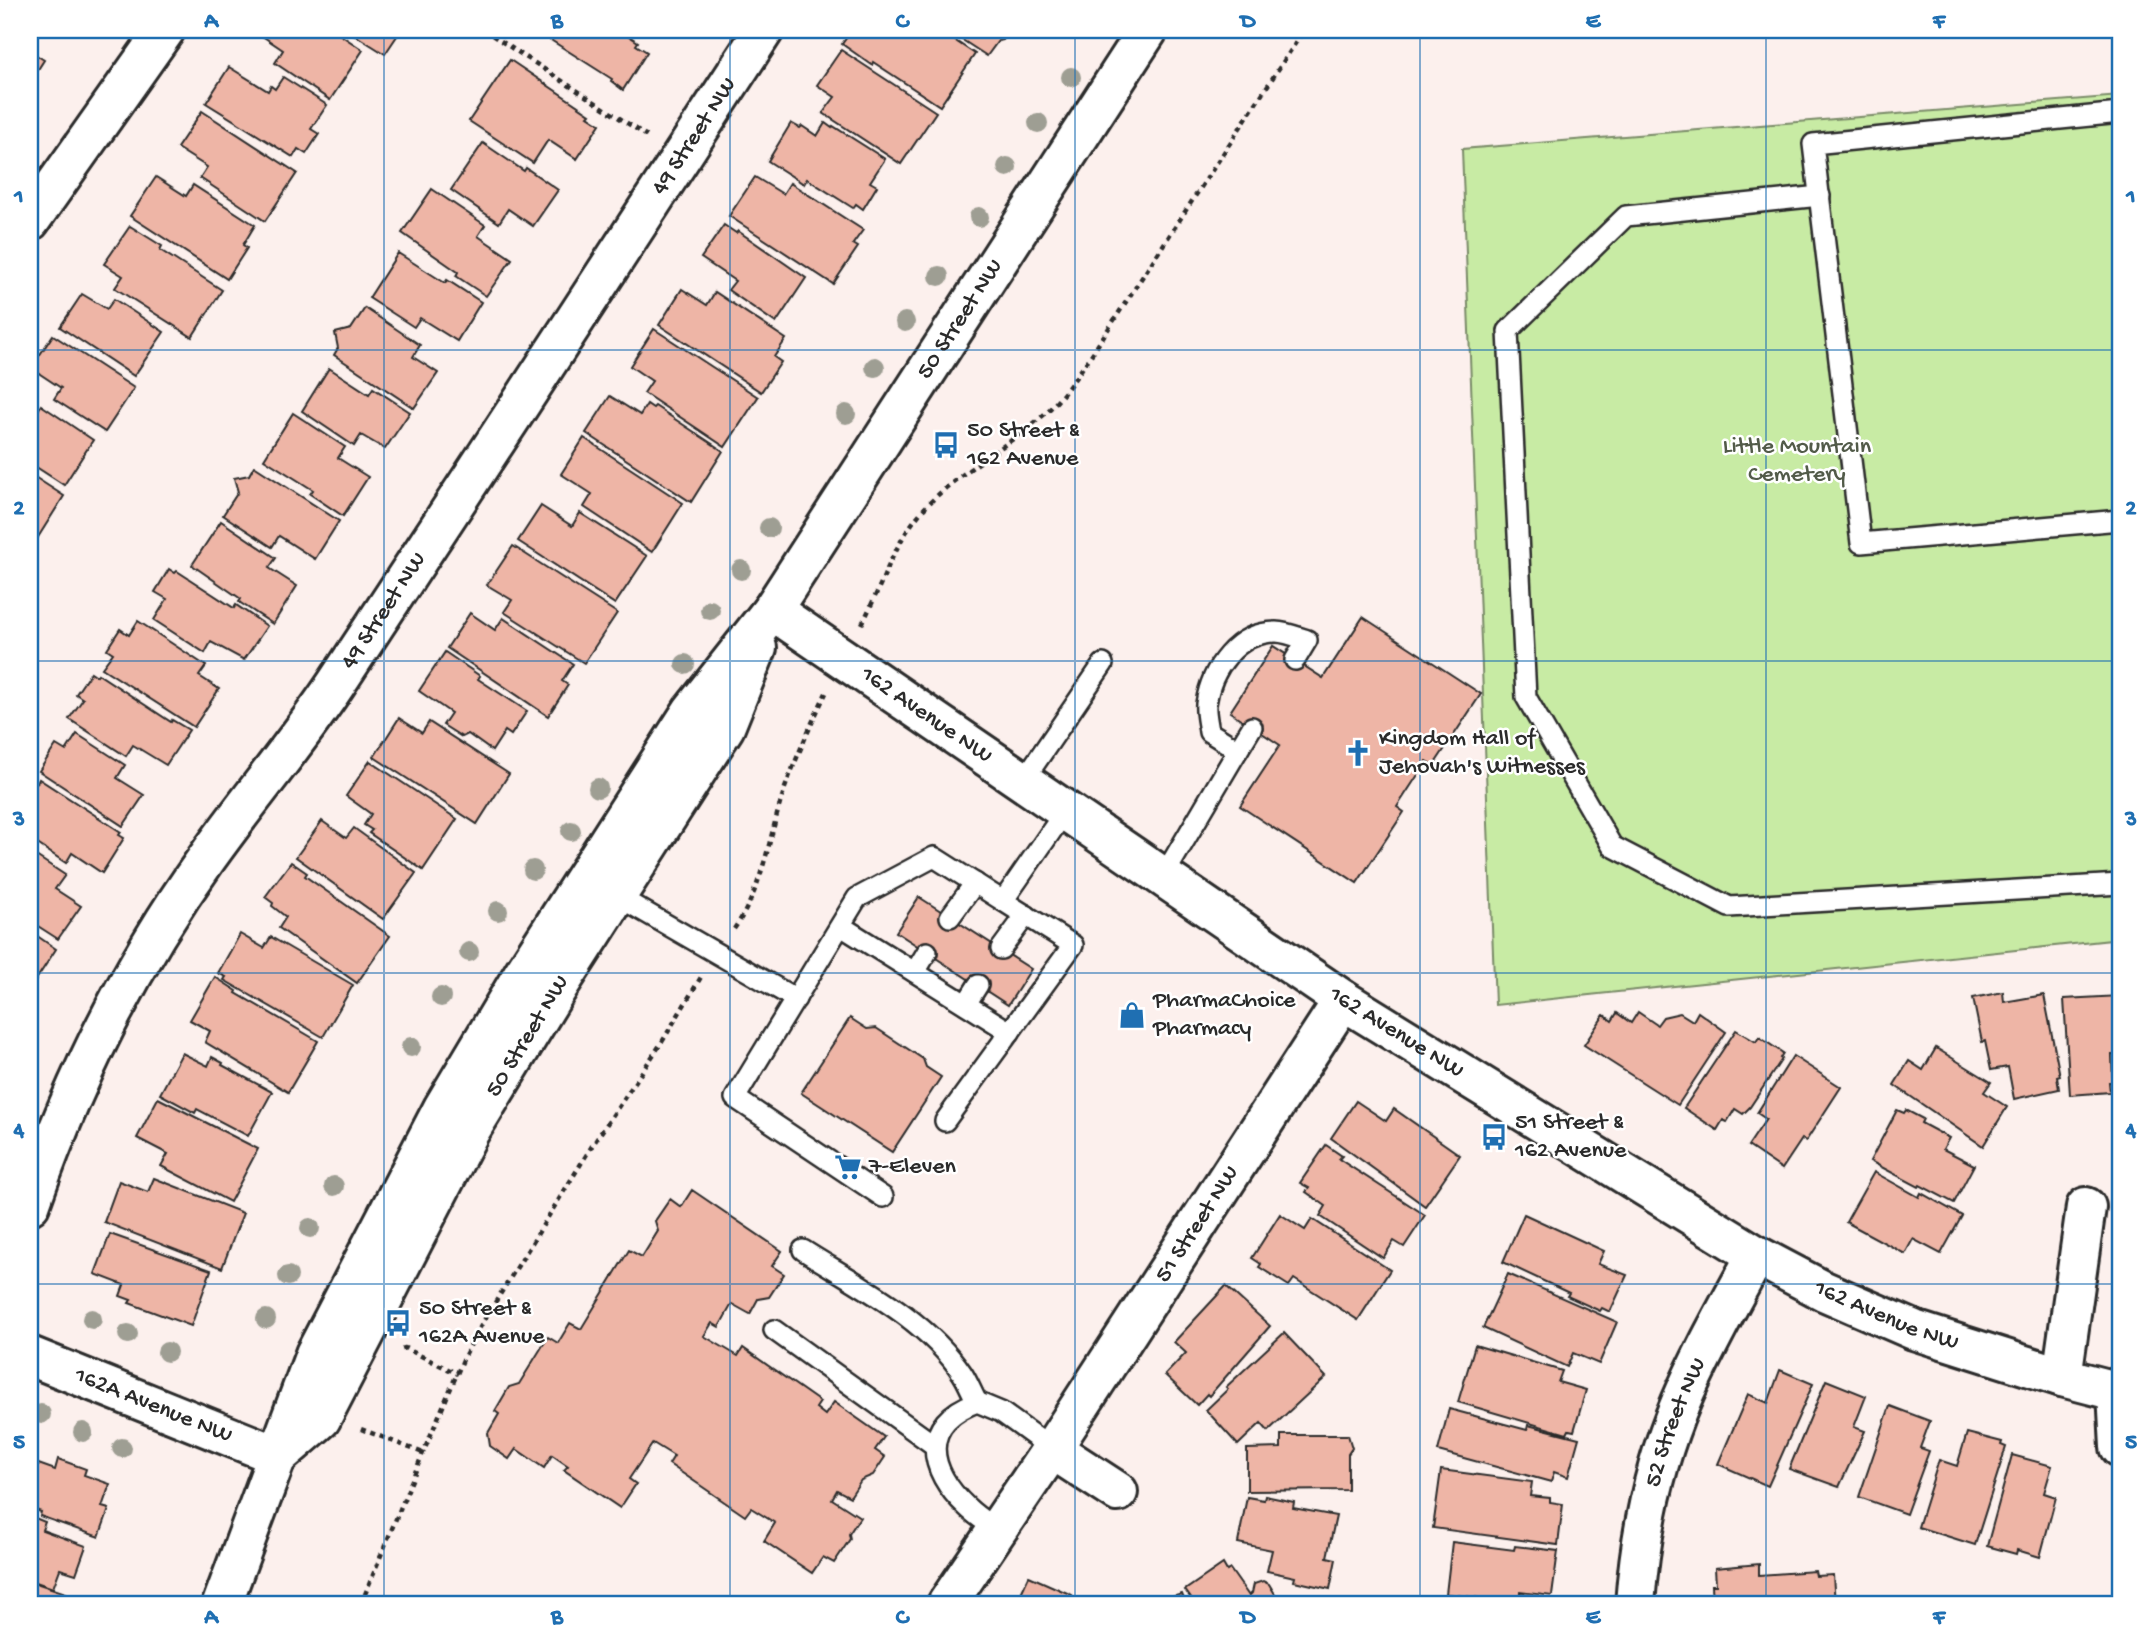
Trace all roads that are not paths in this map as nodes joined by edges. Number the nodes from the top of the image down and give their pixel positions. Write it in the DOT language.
graph roads {
  1 [pos="164,30"];
  2 [pos="764,30"];
  3 [pos="1148,30"];
  4 [pos="2120,113"];
  5 [pos="1820,196"];
  6 [pos="30,221"];
  7 [pos="2120,520"];
  8 [pos="772,610"];
  9 [pos="1295,660"];
  10 [pos="1103,664"];
  11 [pos="1252,727"];
  12 [pos="1238,750"];
  13 [pos="1023,781"];
  14 [pos="1066,810"];
  15 [pos="1163,877"];
  16 [pos="975,883"];
  17 [pos="2120,884"];
  18 [pos="617,896"];
  19 [pos="1003,901"];
  20 [pos="1026,915"];
  21 [pos="950,917"];
  22 [pos="841,926"];
  23 [pos="1001,949"];
  24 [pos="927,952"];
  25 [pos="915,972"];
  26 [pos="978,985"];
  27 [pos="796,999"];
  28 [pos="1343,1000"];
  29 [pos="966,1004"];
  30 [pos="1010,1032"];
  31 [pos="945,1121"];
  32 [pos="883,1197"];
  33 [pos="30,1205"];
  34 [pos="2086,1206"];
  35 [pos="803,1251"];
  36 [pos="1756,1255"];
  37 [pos="774,1330"];
  38 [pos="30,1356"];
  39 [pos="2062,1377"];
  40 [pos="2119,1392"];
  41 [pos="977,1402"];
  42 [pos="933,1445"];
  43 [pos="2120,1447"];
  44 [pos="1052,1449"];
  45 [pos="278,1456"];
  46 [pos="1118,1492"];
  47 [pos="997,1530"];
  48 [pos="222,1604"];
  49 [pos="947,1604"];
  50 [pos="1635,1604"];
  1 -- 6 [label="street"];
  2 -- 33 [label="street, 49 Street NW"];
  3 -- 8 [label="street, 50 Street NW"];
  4 -- 5 [label="lane"];
  5 -- 7 [label="lane"];
  5 -- 17 [label="lane"];
  8 -- 13 [label="street, 162 Avenue NW"];
  8 -- 18 [label="street, 50 Street NW"];
  8 -- 45 [label="street, 50 Street NW"];
  9 -- 12 [label="lane"];
  10 -- 13 [label="lane"];
  11 -- 12 [label="lane"];
  12 -- 15 [label="lane"];
  13 -- 14 [label="street, 162 Avenue NW"];
  14 -- 15 [label="street, 162 Avenue NW"];
  14 -- 19 [label="lane"];
  15 -- 28 [label="street, 162 Avenue NW"];
  16 -- 19 [label="lane"];
  16 -- 21 [label="lane"];
  16 -- 22 [label="lane"];
  18 -- 27 [label="lane"];
  18 -- 45 [label="street, 50 Street NW"];
  19 -- 20 [label="lane"];
  20 -- 23 [label="lane"];
  20 -- 30 [label="lane"];
  22 -- 25 [label="lane"];
  22 -- 27 [label="lane"];
  24 -- 25 [label="lane"];
  25 -- 29 [label="lane"];
  26 -- 29 [label="lane"];
  27 -- 32 [label="lane"];
  28 -- 36 [label="street, 162 Avenue NW"];
  28 -- 44 [label="street, 51 Street NW"];
  29 -- 30 [label="lane"];
  30 -- 31 [label="lane"];
  34 -- 39 [label="street"];
  35 -- 41 [label="lane"];
  36 -- 39 [label="street, 162 Avenue NW"];
  36 -- 50 [label="street, 52 Street NW"];
  37 -- 42 [label="lane"];
  38 -- 45 [label="street, 162A Avenue NW"];
  39 -- 40 [label="street, 162 Avenue NW"];
  40 -- 43 [label="street"];
  41 -- 42 [label="lane"];
  41 -- 44 [label="lane"];
  42 -- 47 [label="lane"];
  44 -- 46 [label="street"];
  44 -- 47 [label="street, 51 Street NW"];
  45 -- 48 [label="street, 50 Street NW"];
  47 -- 49 [label="street, 51 Street NW"];
}
